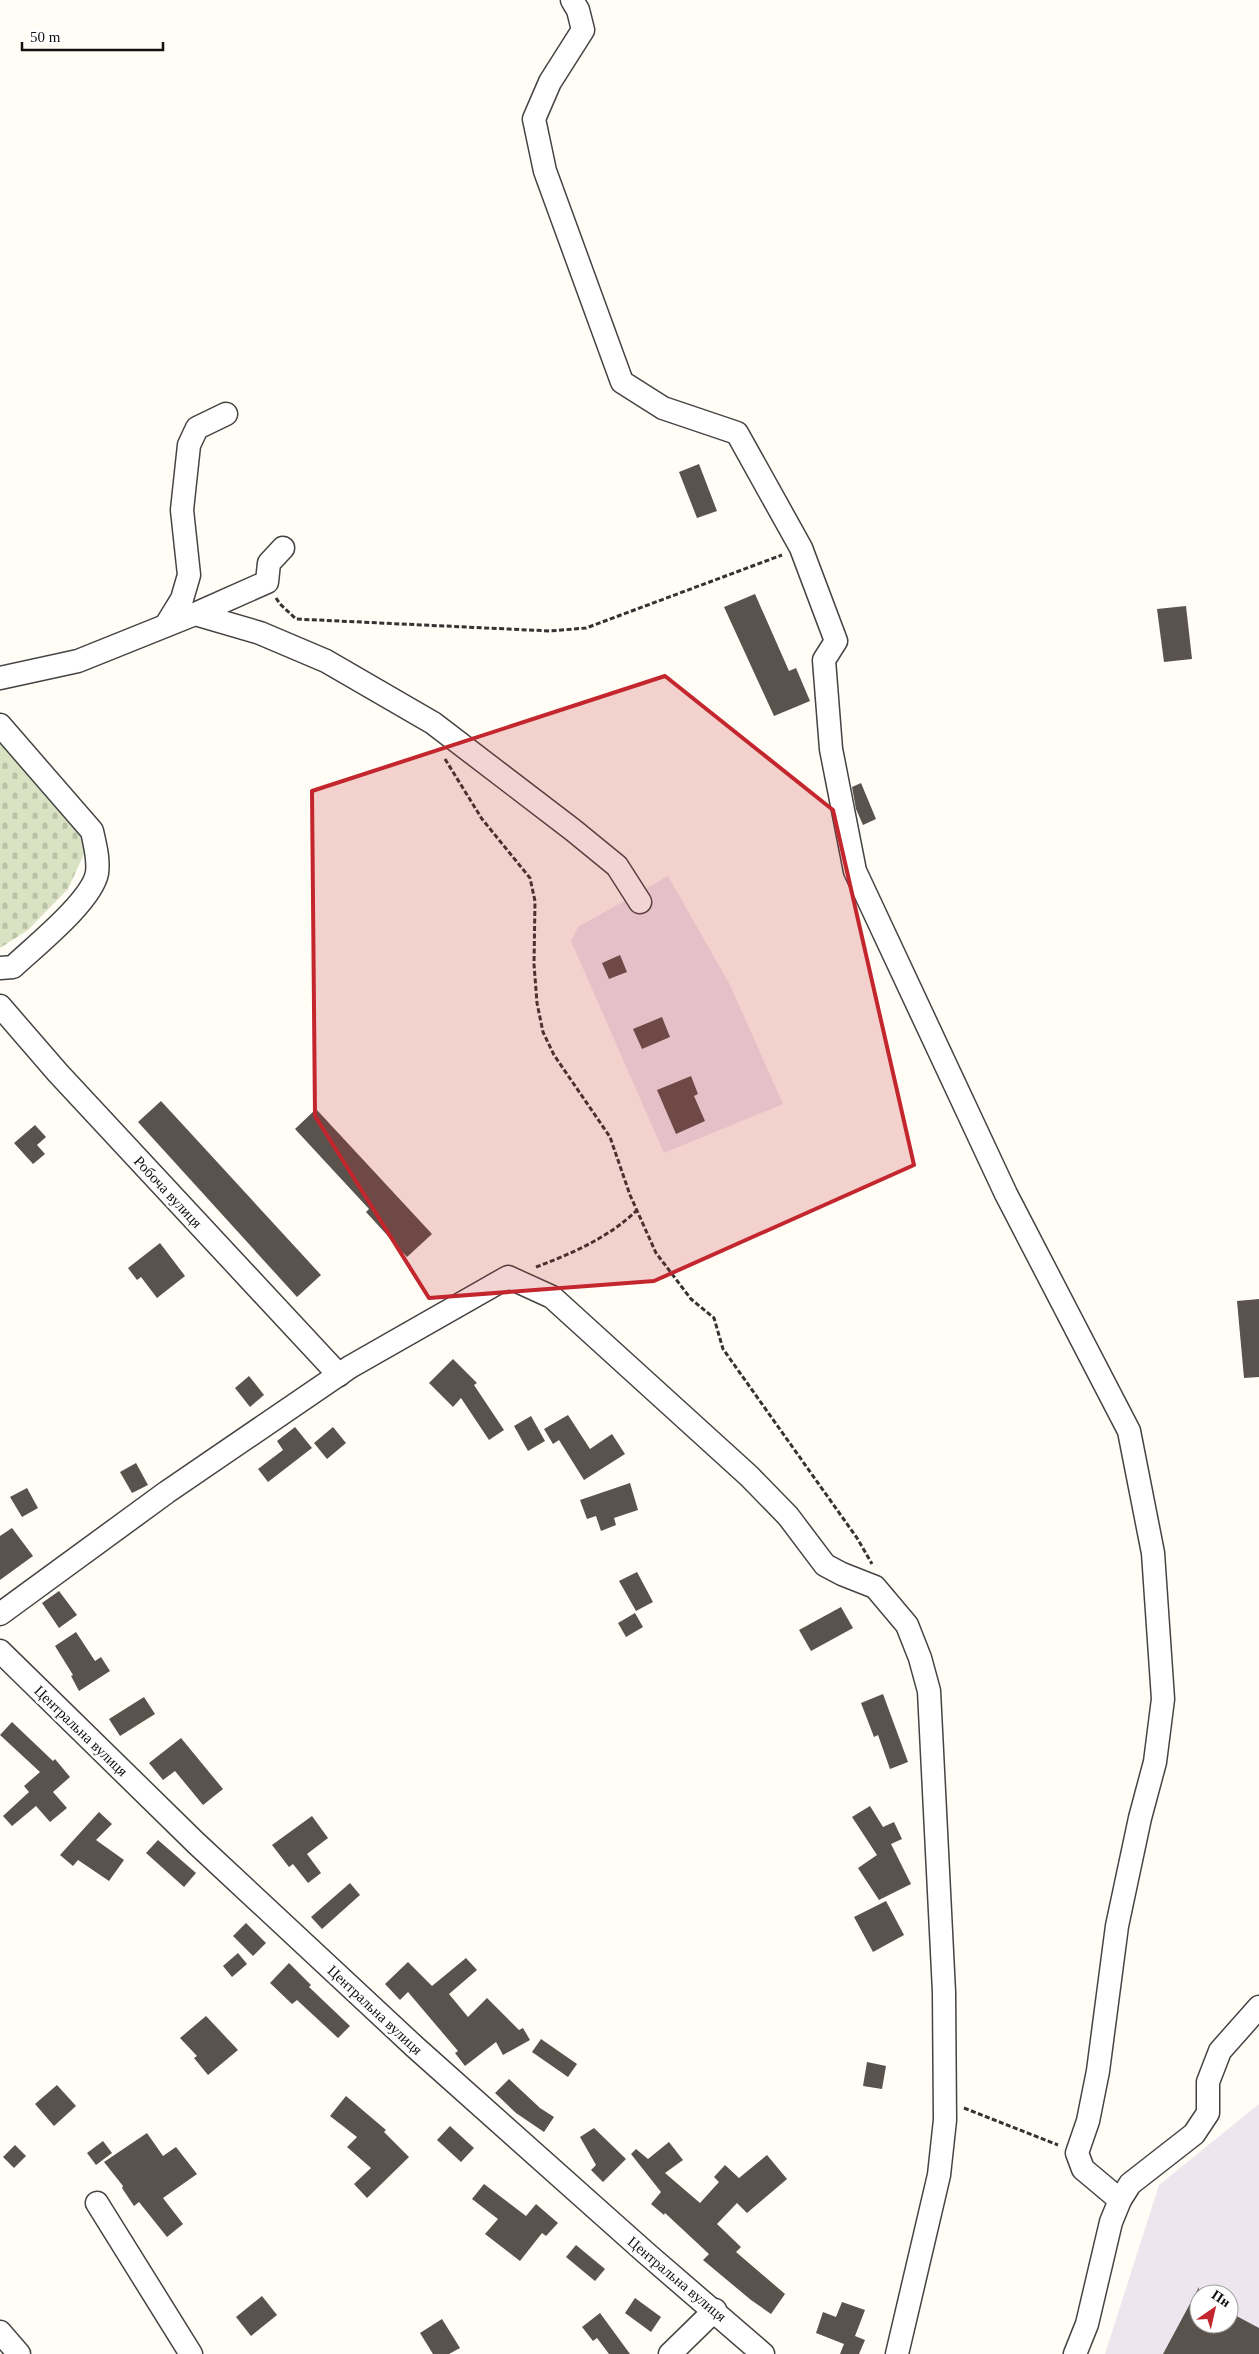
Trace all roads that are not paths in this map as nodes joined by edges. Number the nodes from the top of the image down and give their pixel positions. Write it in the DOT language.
graph roads {
  1 [pos="572,0"];
  2 [pos="226,414"];
  3 [pos="283,548"];
  4 [pos="196,614"];
  5 [pos="166,625"];
  6 [pos="0,678"];
  7 [pos="0,725"];
  8 [pos="640,902"];
  9 [pos="0,968"];
  10 [pos="0,1006"];
  11 [pos="339,1375"];
  12 [pos="0,1614"];
  13 [pos="0,1651"];
  14 [pos="1259,2007"];
  15 [pos="1120,2200"];
  16 [pos="97,2203"];
  17 [pos="715,2310"];
  18 [pos="0,2332"];
  19 [pos="19,2354"];
  20 [pos="191,2354"];
  21 [pos="670,2354"];
  22 [pos="763,2354"];
  23 [pos="897,2354"];
  24 [pos="1075,2354"];
  1 -- 15 [label="street"];
  2 -- 5 [label="street"];
  3 -- 4 [label="street"];
  4 -- 5 [label="street"];
  4 -- 8 [label="street"];
  5 -- 6 [label="street"];
  7 -- 9 [label="street"];
  10 -- 11 [label="street, Робоча вулиця"];
  11 -- 12 [label="street"];
  11 -- 23 [label="street"];
  13 -- 17 [label="street, Центральна вулиця"];
  14 -- 15 [label="street"];
  15 -- 24 [label="street"];
  16 -- 20 [label="street"];
  17 -- 21 [label="street"];
  17 -- 22 [label="street, Центральна вулиця"];
  18 -- 19 [label="street"];
}
